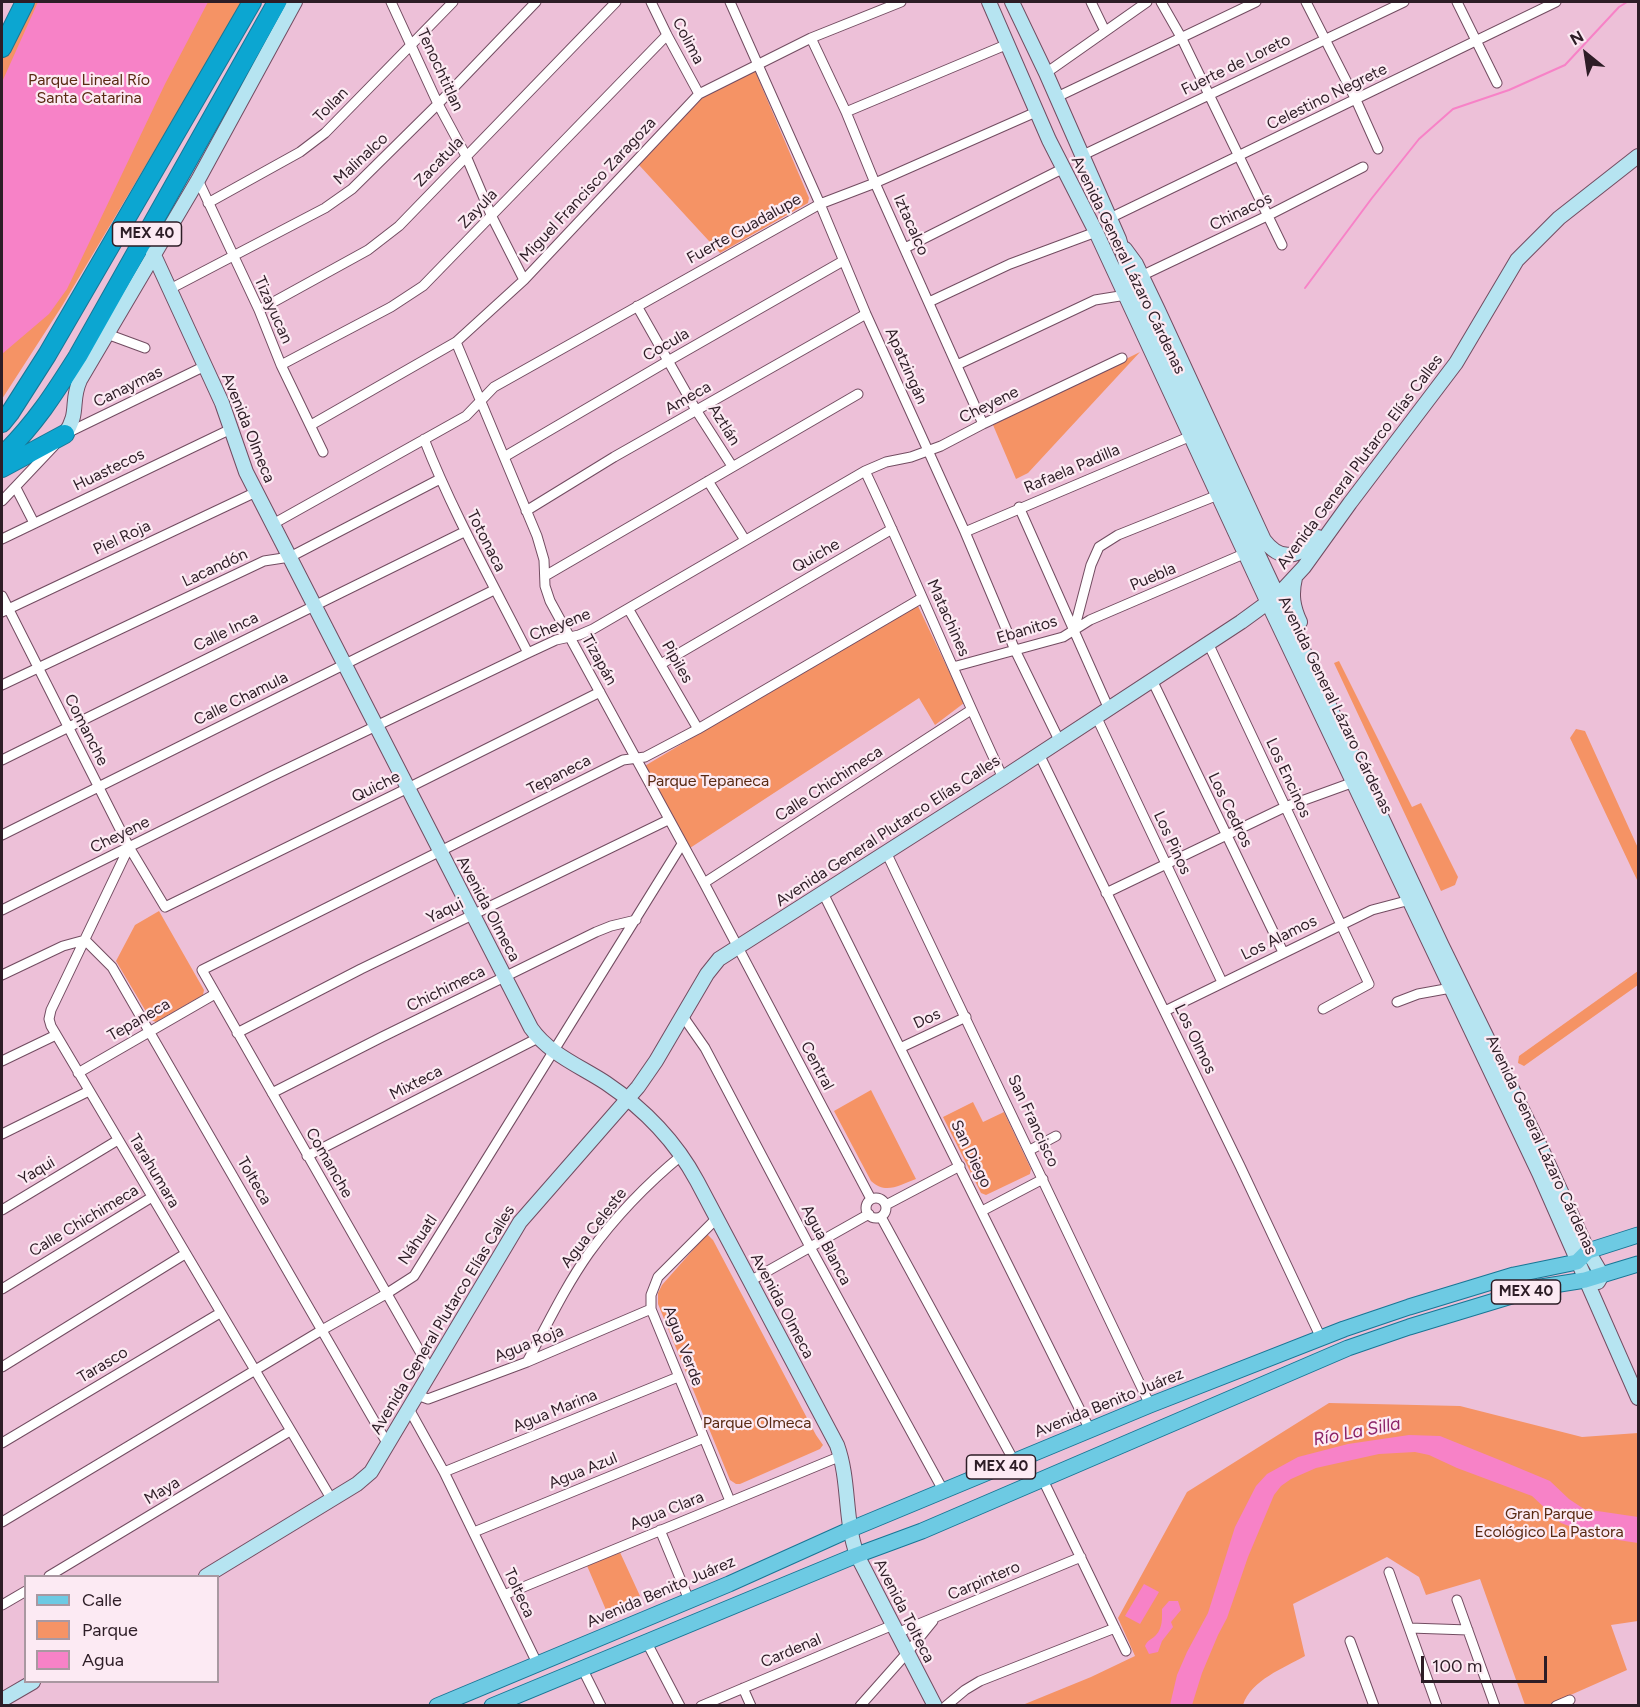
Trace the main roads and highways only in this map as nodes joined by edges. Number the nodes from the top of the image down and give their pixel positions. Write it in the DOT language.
graph roads {
  1 [pos="25,2"];
  2 [pos="252,2"];
  3 [pos="277,2"];
  4 [pos="2,48"];
  5 [pos="111,298"];
  6 [pos="47,355"];
  7 [pos="2,423"];
  8 [pos="65,434"];
  9 [pos="2,456"];
  10 [pos="2,468"];
  11 [pos="1638,1235"];
  12 [pos="1638,1264"];
  13 [pos="1321,1338"];
  14 [pos="1286,1373"];
  15 [pos="437,1706"];
  16 [pos="492,1706"];
  1 -- 4 [label="highway"];
  2 -- 6 [label="highway, MEX 40"];
  3 -- 5 [label="highway, MEX 40"];
  5 -- 6 [label="highway"];
  5 -- 9 [label="highway, MEX 40"];
  6 -- 7 [label="highway, MEX 40"];
  8 -- 10 [label="highway"];
  11 -- 13 [label="main road, Avenida Benito Juárez / MEX 40"];
  12 -- 14 [label="main road, MEX 40"];
  13 -- 14 [label="main road"];
  13 -- 15 [label="main road, Avenida Benito Juárez / MEX 40"];
  14 -- 16 [label="main road, MEX 40"];
}
